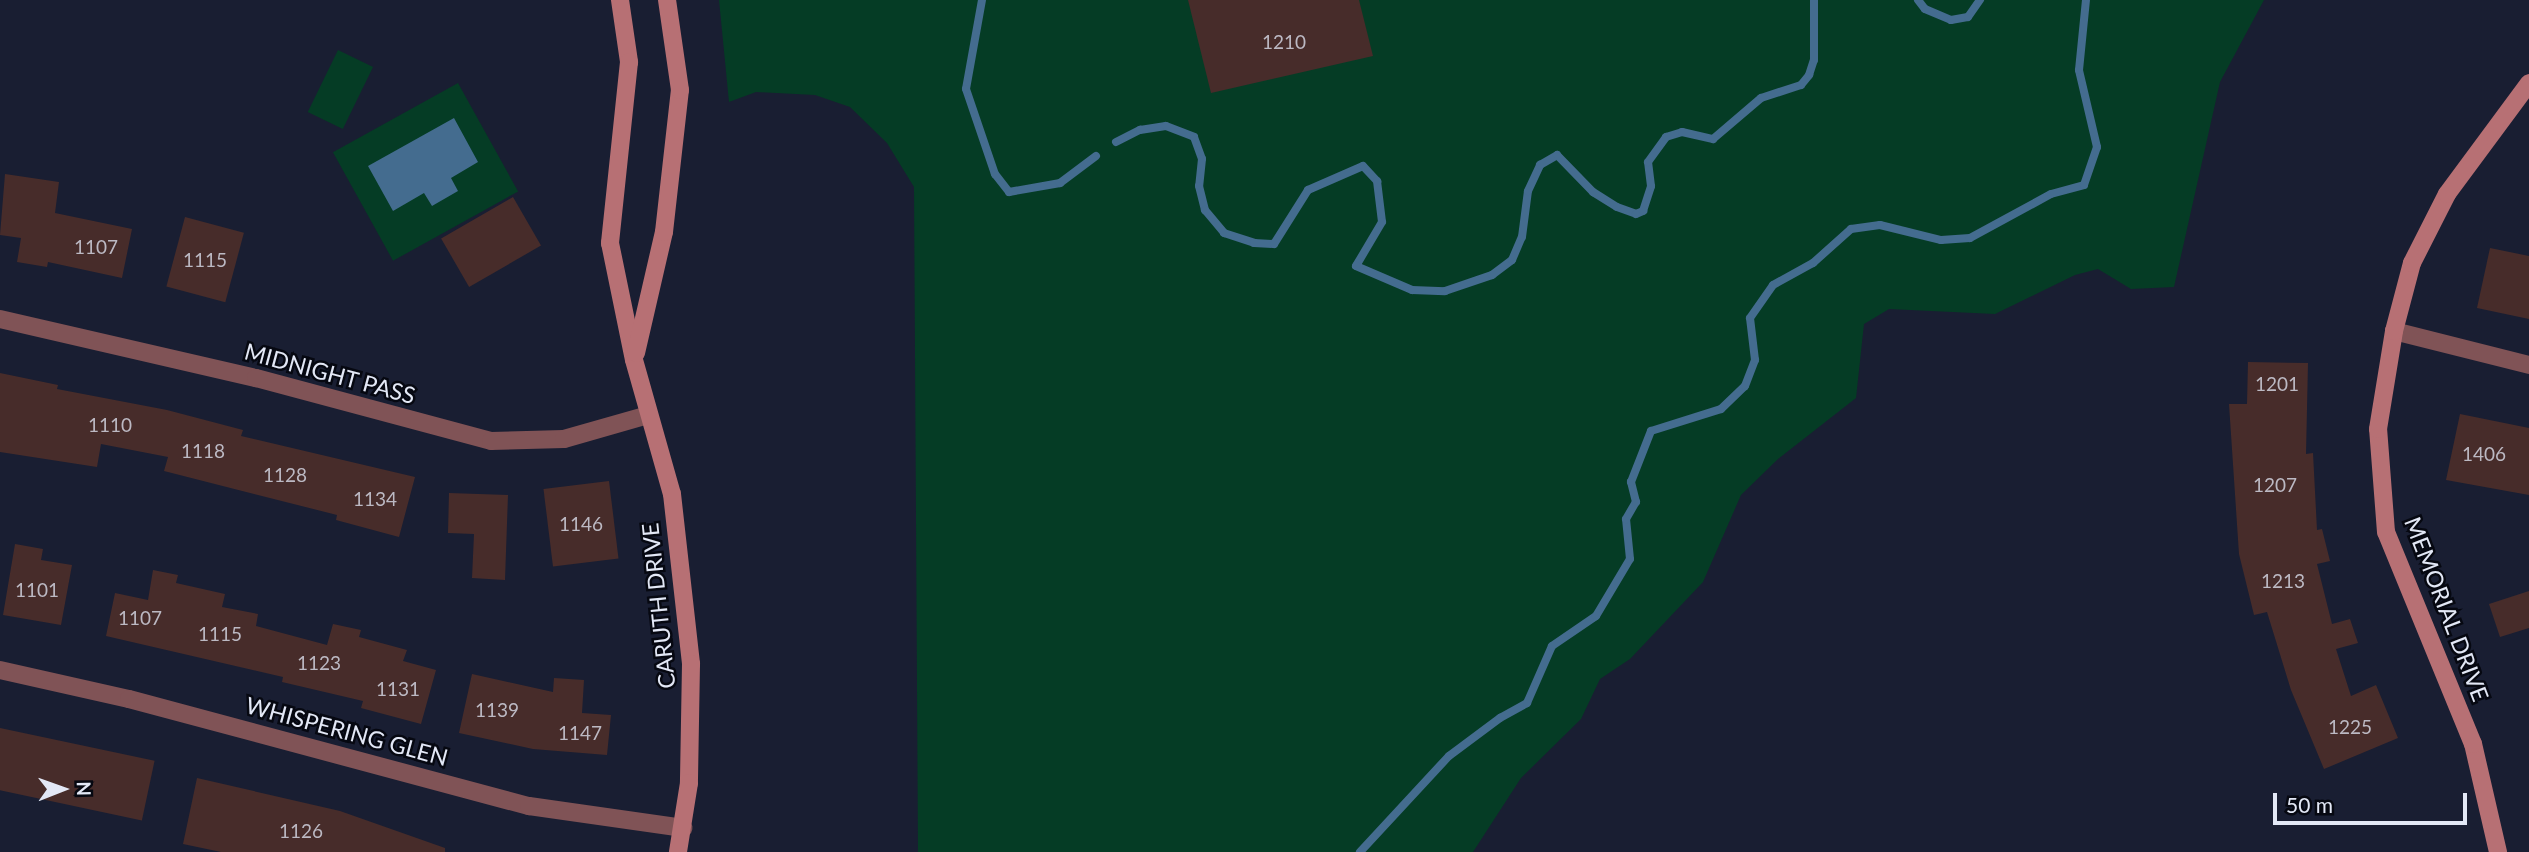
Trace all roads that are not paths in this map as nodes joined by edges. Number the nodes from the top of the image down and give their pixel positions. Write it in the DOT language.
graph roads {
  1 [pos="620,0"];
  2 [pos="667,0"];
  3 [pos="2529,83"];
  4 [pos="0,319"];
  5 [pos="2394,331"];
  6 [pos="634,360"];
  7 [pos="2529,365"];
  8 [pos="648,415"];
  9 [pos="0,670"];
  10 [pos="683,828"];
  11 [pos="678,852"];
  12 [pos="2498,852"];
  1 -- 6 [label="street, CARUTH DRIVE"];
  2 -- 6 [label="street, CARUTH DRIVE"];
  3 -- 5 [label="street, MEMORIAL DRIVE"];
  4 -- 8 [label="street, MIDNIGHT PASS"];
  5 -- 7 [label="street"];
  5 -- 12 [label="street, MEMORIAL DRIVE"];
  6 -- 8 [label="street, CARUTH DRIVE"];
  8 -- 10 [label="street, CARUTH DRIVE"];
  9 -- 10 [label="street, WHISPERING GLEN"];
  10 -- 11 [label="street, CARUTH DRIVE"];
}
